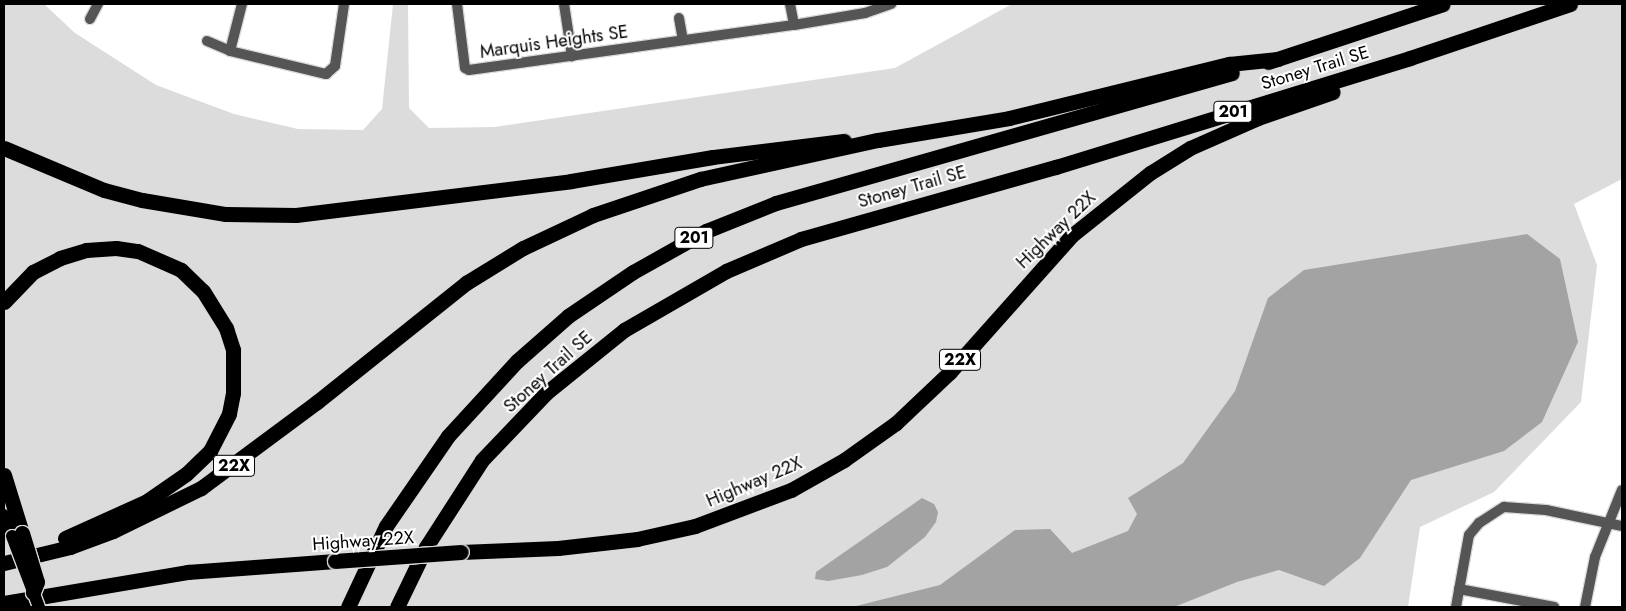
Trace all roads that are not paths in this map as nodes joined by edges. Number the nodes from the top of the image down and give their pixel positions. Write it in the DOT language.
graph roads {
  1 [pos="98,4"];
  2 [pos="242,4"];
  3 [pos="344,4"];
  4 [pos="457,4"];
  5 [pos="564,4"];
  6 [pos="790,4"];
  7 [pos="891,4"];
  8 [pos="1443,4"];
  9 [pos="1570,4"];
  10 [pos="679,18"];
  11 [pos="90,19"];
  12 [pos="794,25"];
  13 [pos="683,40"];
  14 [pos="207,41"];
  15 [pos="230,51"];
  16 [pos="572,56"];
  17 [pos="1410,58"];
  18 [pos="1278,59"];
  19 [pos="878,140"];
  20 [pos="4,148"];
  21 [pos="4,302"];
  22 [pos="4,475"];
  23 [pos="1622,490"];
  24 [pos="4,515"];
  25 [pos="1606,523"];
  26 [pos="1622,526"];
  27 [pos="17,534"];
  28 [pos="8,562"];
  29 [pos="1459,589"];
  30 [pos="33,592"];
  31 [pos="4,603"];
  32 [pos="39,607"];
  33 [pos="348,607"];
  34 [pos="398,607"];
  35 [pos="1456,607"];
  36 [pos="1554,607"];
  37 [pos="1585,607"];
  1 -- 11 [label="street"];
  2 -- 15 [label="street"];
  3 -- 15 [label="street"];
  4 -- 16 [label="street, Marquis Heights SE"];
  5 -- 16 [label="street"];
  6 -- 12 [label="street"];
  7 -- 12 [label="street, Marquis Heights SE"];
  8 -- 18 [label="highway, Stoney Trail SE / 201"];
  9 -- 17 [label="highway, Stoney Trail SE / 201"];
  10 -- 13 [label="street"];
  12 -- 13 [label="street, Marquis Heights SE"];
  13 -- 16 [label="street, Marquis Heights SE"];
  14 -- 15 [label="street"];
  17 -- 31 [label="highway, Highway 22X / 22X, bridge"];
  17 -- 34 [label="highway, Stoney Trail SE / 201"];
  18 -- 19 [label="highway, 22X"];
  18 -- 33 [label="highway, Stoney Trail SE / 201"];
  19 -- 20 [label="highway"];
  19 -- 28 [label="highway, 22X"];
  21 -- 28 [label="highway"];
  22 -- 27 [label="highway"];
  23 -- 25 [label="street"];
  24 -- 27 [label="main road"];
  25 -- 26 [label="street"];
  25 -- 29 [label="street"];
  25 -- 37 [label="street"];
  27 -- 30 [label="highway, bridge"];
  29 -- 35 [label="street"];
  29 -- 36 [label="street"];
  30 -- 32 [label="main road, bridge"];
}
